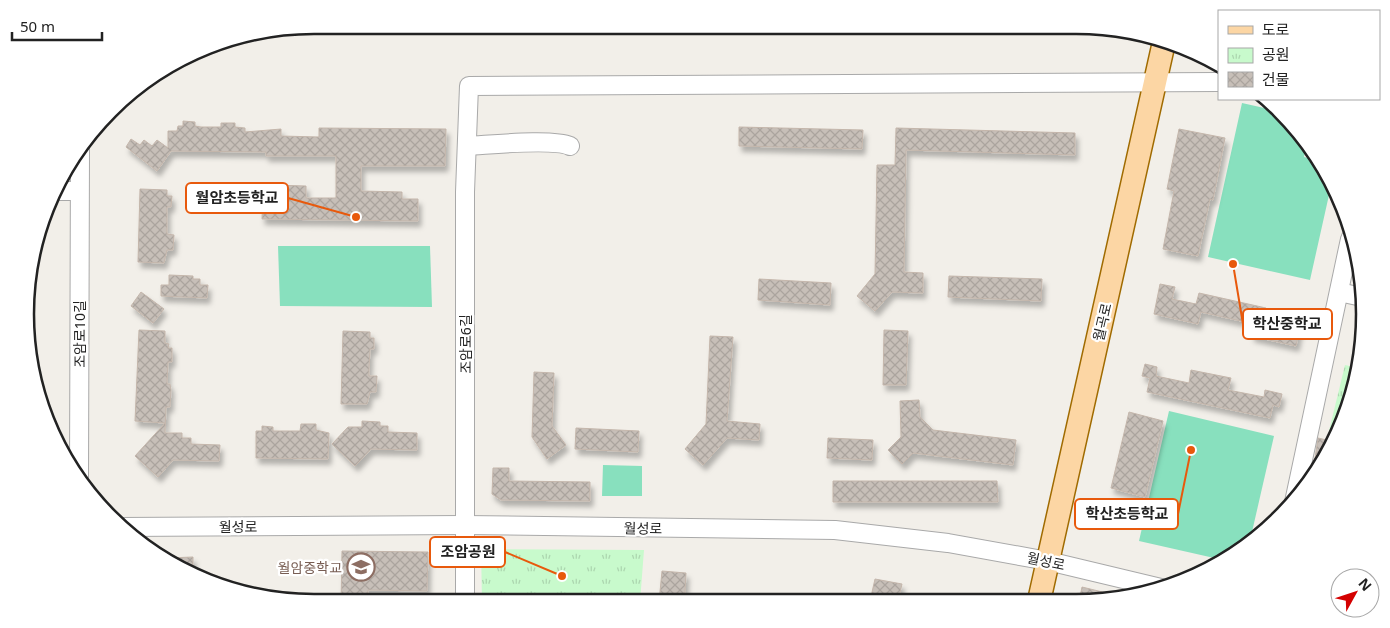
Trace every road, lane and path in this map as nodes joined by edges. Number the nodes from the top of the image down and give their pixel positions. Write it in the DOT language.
graph roads {
  1 [pos="1163,48"];
  2 [pos="1218,82"];
  3 [pos="1154,84"];
  4 [pos="467,146"];
  5 [pos="570,146"];
  6 [pos="80,160"];
  7 [pos="63,191"];
  8 [pos="80,191"];
  9 [pos="1348,247"];
  10 [pos="1340,292"];
  11 [pos="1356,296"];
  12 [pos="80,468"];
  13 [pos="1298,485"];
  14 [pos="464,525"];
  15 [pos="131,527"];
  16 [pos="1048,561"];
  17 [pos="1149,585"];
  18 [pos="465,594"];
  19 [pos="1041,594"];
  1 -- 3 [label="main road, 월곡로"];
  2 -- 3 [label="street"];
  3 -- 4 [label="street, 조암로6길"];
  3 -- 16 [label="main road, 월곡로"];
  4 -- 5 [label="street"];
  4 -- 14 [label="street, 조암로6길"];
  6 -- 8 [label="street, 조암로10길"];
  7 -- 8 [label="street"];
  8 -- 12 [label="street, 조암로10길"];
  9 -- 10 [label="street"];
  10 -- 11 [label="street"];
  10 -- 13 [label="street"];
  14 -- 15 [label="street, 월성로"];
  14 -- 16 [label="street, 월성로"];
  14 -- 18 [label="street, 조암로6길"];
  16 -- 17 [label="street, 월성로"];
  16 -- 19 [label="main road, 월곡로"];
}
